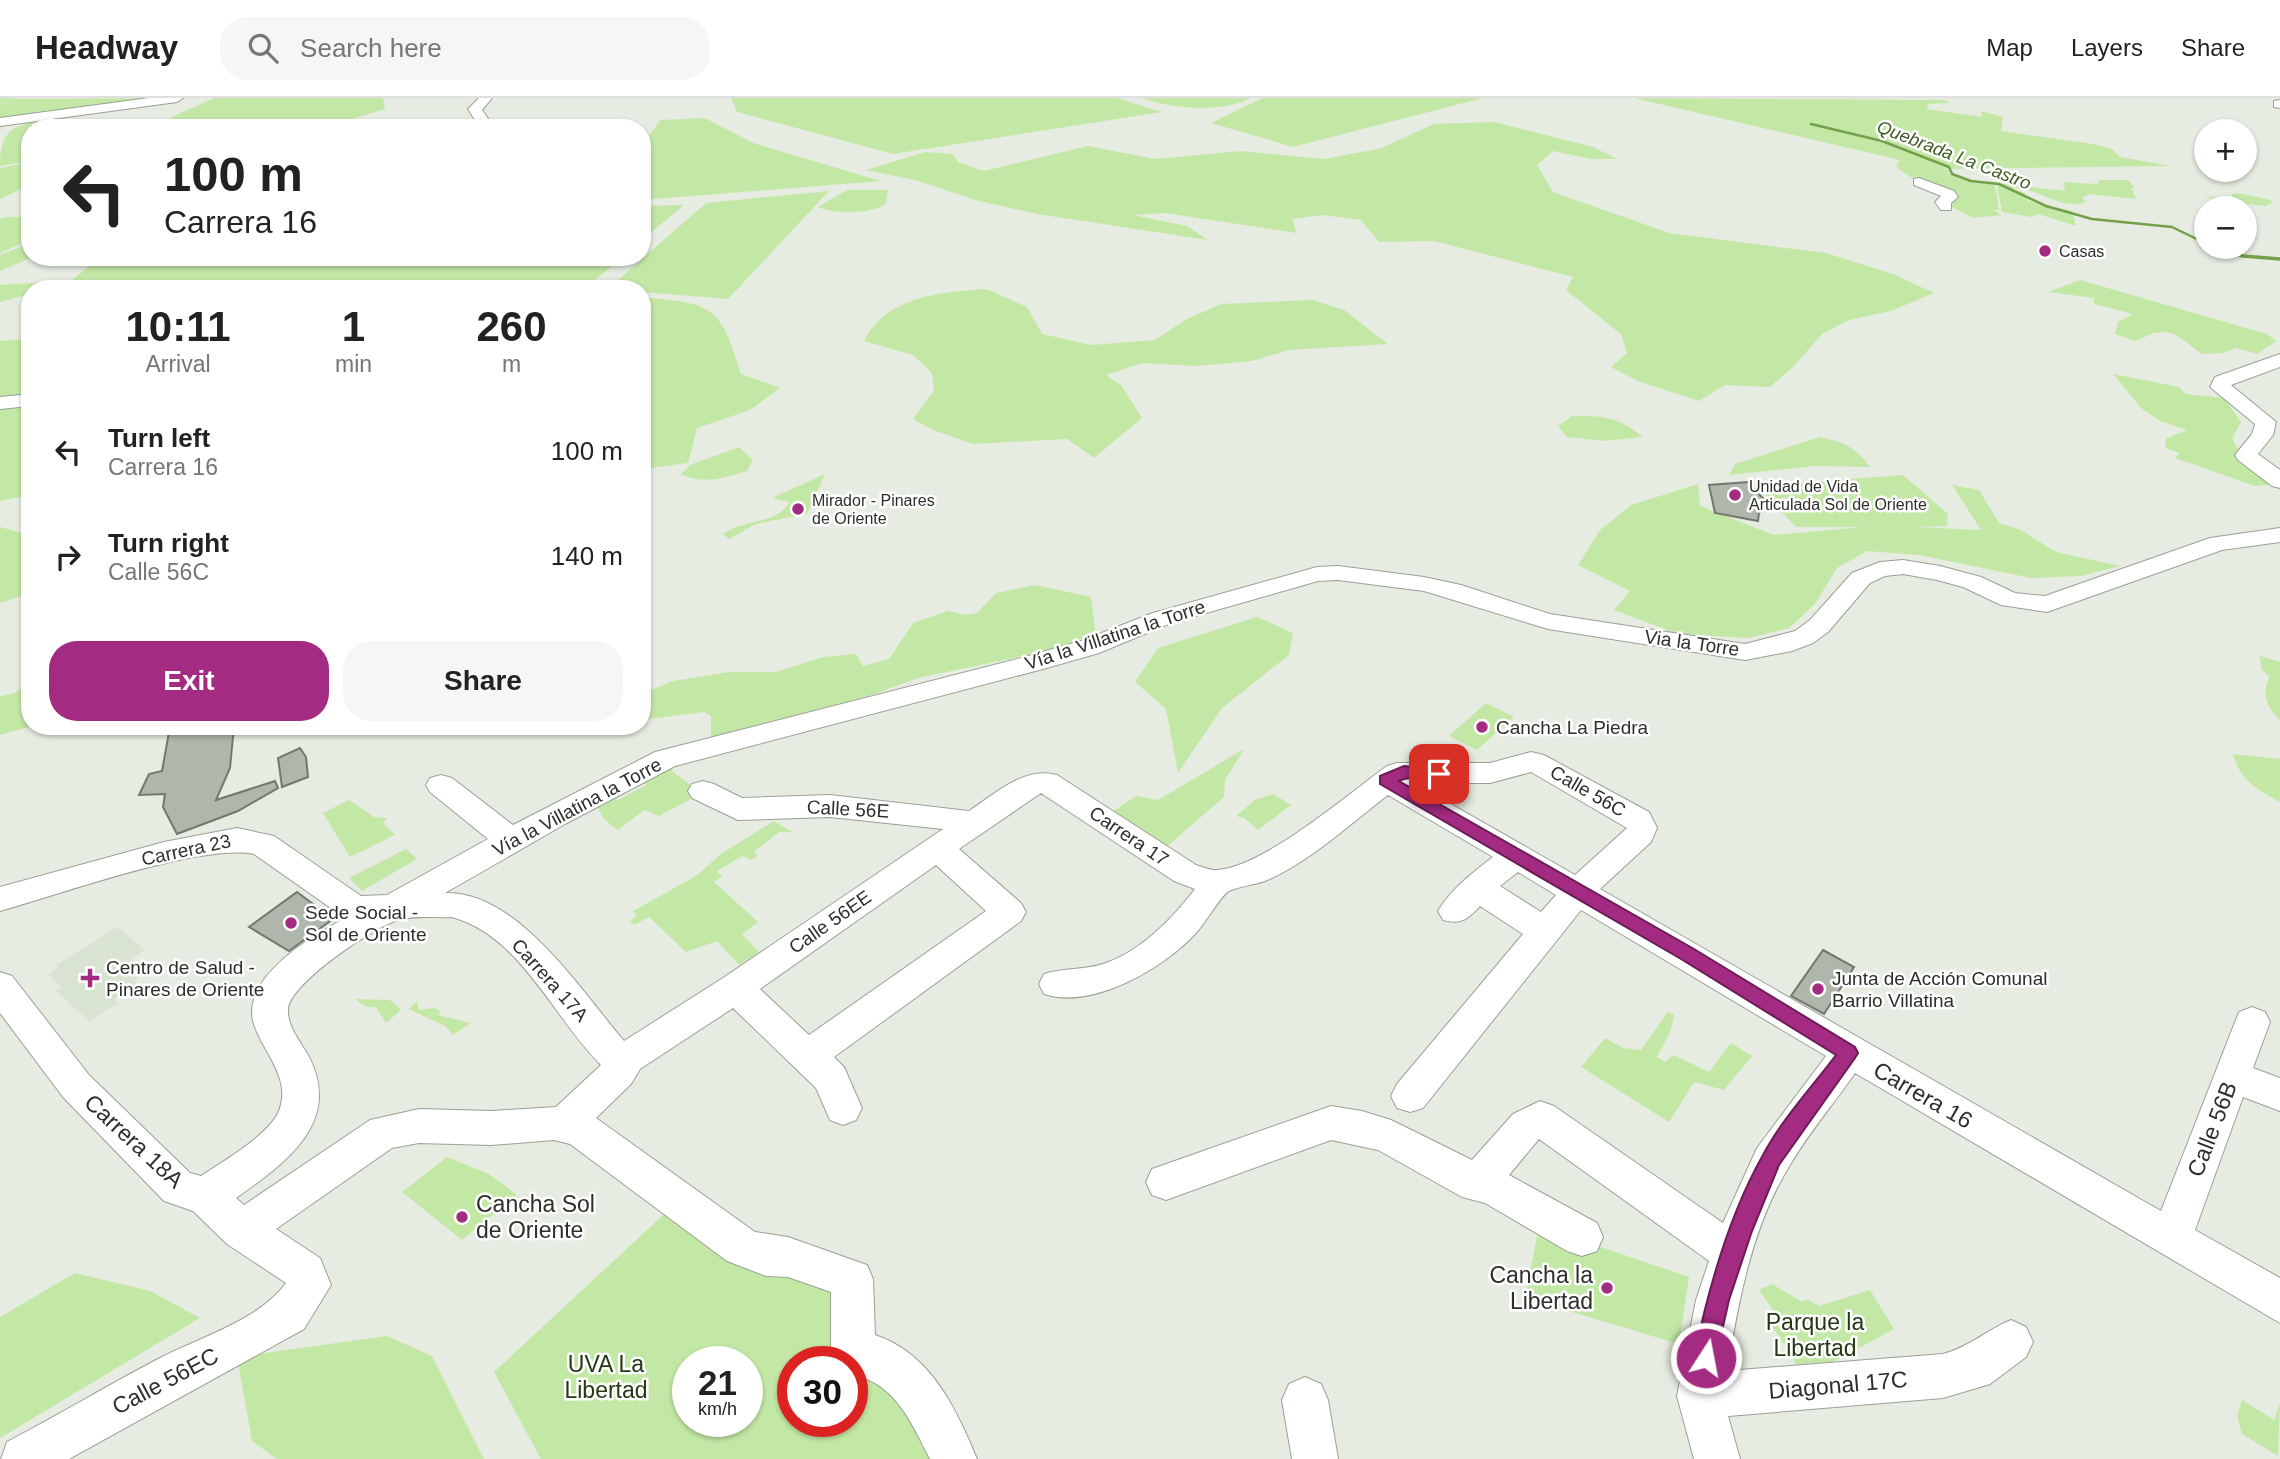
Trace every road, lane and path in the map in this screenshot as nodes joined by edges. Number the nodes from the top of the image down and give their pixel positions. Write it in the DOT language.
graph roads {
  1 [pos="177,98"];
  2 [pos="486,98"];
  3 [pos="21,119"];
  4 [pos="24,119"];
  5 [pos="481,119"];
  6 [pos="0,122"];
  7 [pos="1919,182"];
  8 [pos="1946,206"];
  9 [pos="2280,360"];
  10 [pos="21,401"];
  11 [pos="0,403"];
  12 [pos="2280,481"];
  13 [pos="2280,535"];
  14 [pos="1317,574"];
  15 [pos="1386,780"];
  16 [pos="1046,782"];
  17 [pos="441,785"];
  18 [pos="714,797"];
  19 [pos="972,822"];
  20 [pos="512,841"];
  21 [pos="938,848"];
  22 [pos="1518,856"];
  23 [pos="1215,883"];
  24 [pos="1578,891"];
  25 [pos="0,899"];
  26 [pos="397,907"];
  27 [pos="1546,932"];
  28 [pos="1056,984"];
  29 [pos="0,986"];
  30 [pos="735,988"];
  31 [pos="2252,1022"];
  32 [pos="1849,1053"];
  33 [pos="620,1056"];
  34 [pos="2232,1076"];
  35 [pos="2280,1095"];
  36 [pos="1410,1096"];
  37 [pos="563,1125"];
  38 [pos="1166,1182"];
  39 [pos="1476,1184"];
  40 [pos="205,1196"];
  41 [pos="243,1230"];
  42 [pos="2172,1236"];
  43 [pos="1582,1237"];
  44 [pos="1733,1253"];
  45 [pos="302,1299"];
  46 [pos="2280,1302"];
  47 [pos="2011,1342"];
  48 [pos="1700,1396"];
  49 [pos="1305,1399"];
  50 [pos="24,1459"];
  51 [pos="954,1459"];
  52 [pos="1315,1459"];
  53 [pos="1717,1459"];
  1 -- 4 [label="street"];
  2 -- 5 [label="street"];
  3 -- 6 [label="street"];
  7 -- 8 [label="street"];
  9 -- 12 [label="street"];
  10 -- 11 [label="street"];
  13 -- 14 [label="street, Via la Torre"];
  14 -- 20 [label="street, Vía la Villatina la Torre"];
  15 -- 22 [label="street, Carrera 16"];
  15 -- 23 [label="street"];
  15 -- 24 [label="street, Calle 56C"];
  16 -- 19 [label="street, Calle 56EE"];
  16 -- 23 [label="street, Carrera 17"];
  17 -- 20 [label="street"];
  18 -- 19 [label="street, Calle 56E"];
  19 -- 21 [label="street, Calle 56EE"];
  20 -- 26 [label="street, Vía la Villatina la Torre"];
  21 -- 30 [label="street, Calle 56EE"];
  21 -- 30 [label="street"];
  22 -- 24 [label="street, Carrera 16"];
  22 -- 27 [label="street"];
  23 -- 28 [label="street"];
  24 -- 27 [label="street, Calle 56C"];
  24 -- 32 [label="street, Carrera 16"];
  25 -- 26 [label="street, Carrera 23"];
  26 -- 33 [label="street, Carrera 17A"];
  26 -- 40 [label="street, Vía la Villatina la Torre"];
  27 -- 36 [label="street, Calle 56C"];
  29 -- 40 [label="street, Carrera 18A"];
  30 -- 33 [label="street, Calle 56EE"];
  31 -- 34 [label="street, Calle 56B"];
  32 -- 42 [label="street, Carrera 16"];
  32 -- 44 [label="street"];
  33 -- 37 [label="street, Calle 56EE"];
  34 -- 35 [label="street"];
  34 -- 42 [label="street, Calle 56B"];
  37 -- 41 [label="street"];
  37 -- 51 [label="street"];
  38 -- 39 [label="street"];
  39 -- 43 [label="street"];
  39 -- 44 [label="street"];
  40 -- 41 [label="street, Carrera 18A"];
  41 -- 45 [label="street, Carrera 18A"];
  42 -- 46 [label="street, Carrera 16"];
  44 -- 48 [label="street"];
  45 -- 50 [label="street, Calle 56EC"];
  47 -- 48 [label="street, Diagonal 17C"];
  48 -- 53 [label="street"];
  49 -- 52 [label="street"];
}
